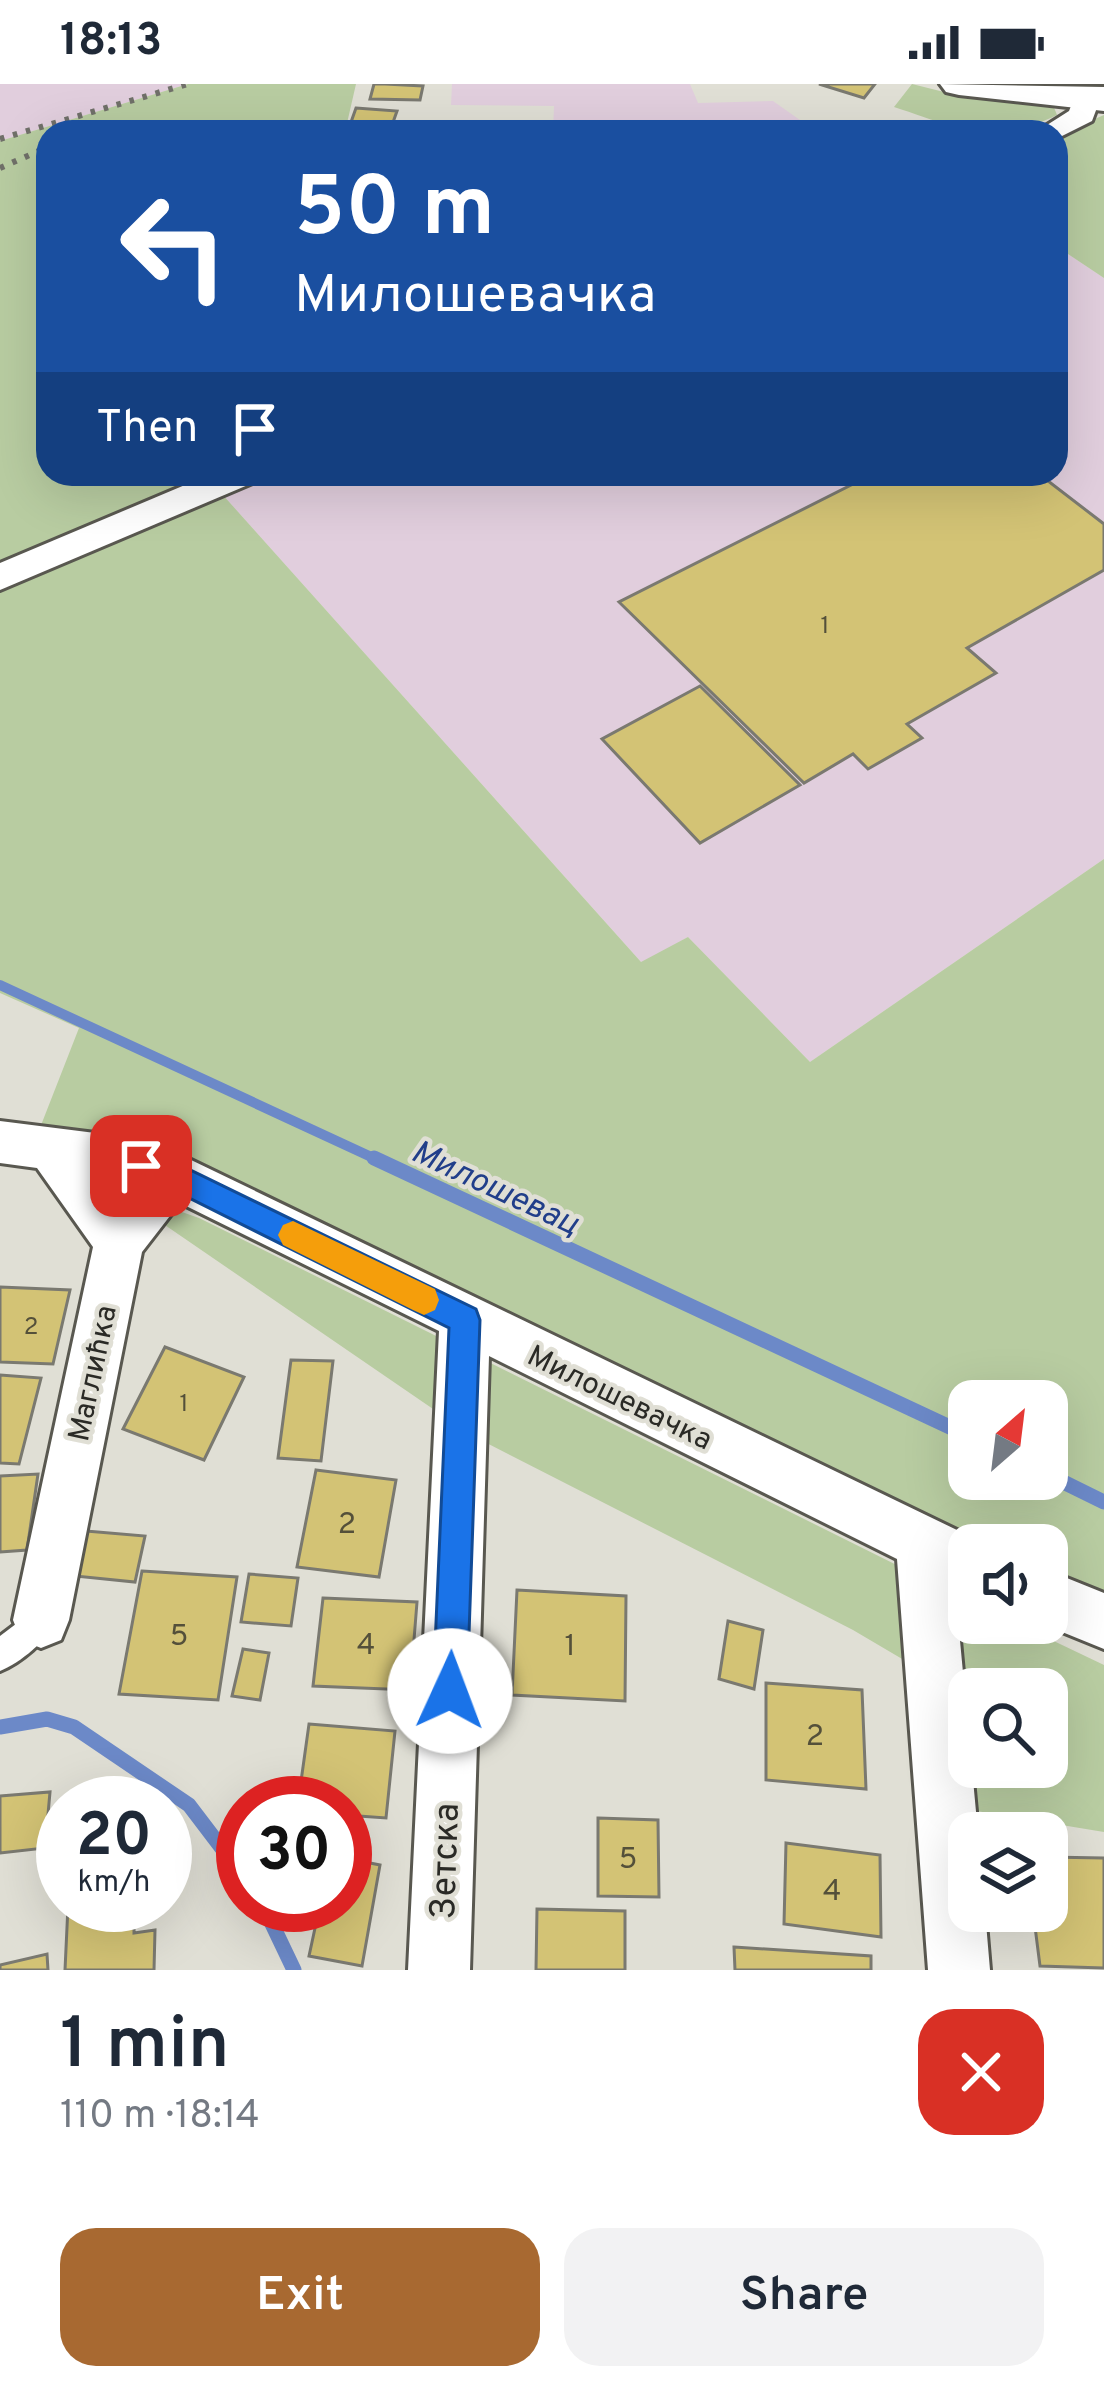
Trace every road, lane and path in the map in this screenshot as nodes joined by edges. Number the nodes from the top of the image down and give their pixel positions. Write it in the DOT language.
graph roads {
  1 [pos="959,84"];
  2 [pos="1096,98"];
  3 [pos="1068,122"];
  4 [pos="215,486"];
  5 [pos="0,577"];
  6 [pos="24,1144"];
  7 [pos="172,1175"];
  8 [pos="119,1242"];
  9 [pos="465,1320"];
  10 [pos="946,1556"];
  11 [pos="1068,1607"];
  12 [pos="40,1620"];
  13 [pos="1104,1622"];
  14 [pos="0,1656"];
  15 [pos="439,1970"];
  16 [pos="959,1970"];
  1 -- 2 [label="street"];
  2 -- 3 [label="street"];
  4 -- 5 [label="street"];
  6 -- 7 [label="street, Милошевачка"];
  6 -- 8 [label="street"];
  7 -- 8 [label="street"];
  7 -- 9 [label="street, Милошевачка"];
  8 -- 12 [label="street, Маглићка"];
  9 -- 10 [label="street, Милошевачка"];
  9 -- 15 [label="street, Зетска"];
  10 -- 16 [label="street"];
  11 -- 13 [label="street"];
  12 -- 14 [label="lane"];
}
